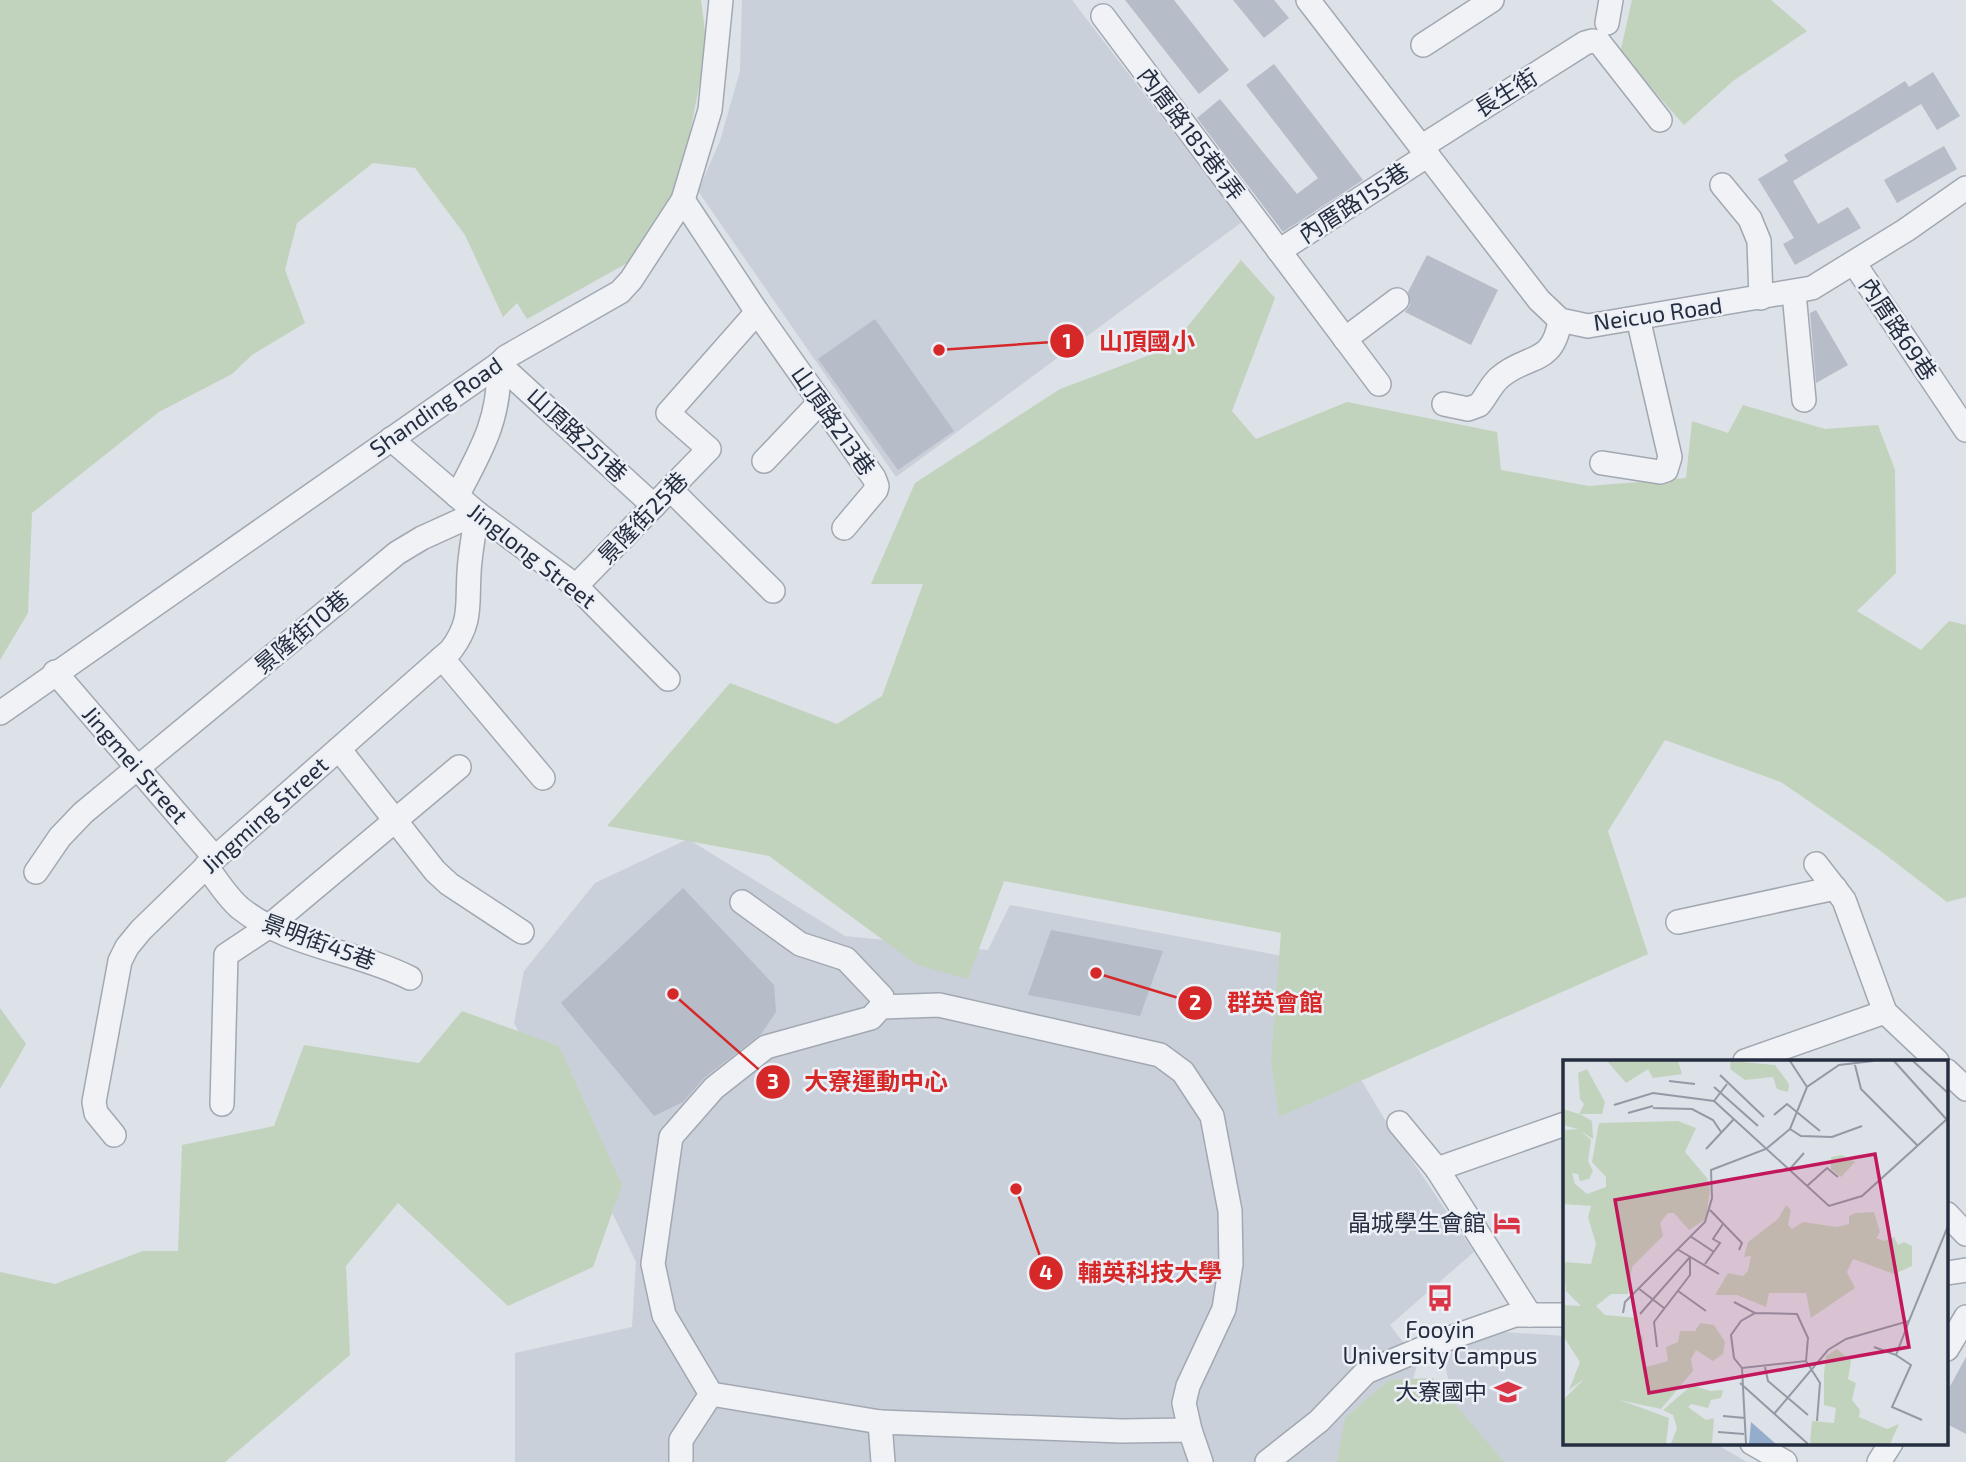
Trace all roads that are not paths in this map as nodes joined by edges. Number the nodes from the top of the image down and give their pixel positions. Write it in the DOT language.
graph roads {
  1 [pos="721,0"];
  2 [pos="1492,0"];
  3 [pos="1611,0"];
  4 [pos="1314,2"];
  5 [pos="1096,7"];
  6 [pos="1607,23"];
  7 [pos="1423,45"];
  8 [pos="1660,120"];
  9 [pos="1424,151"];
  10 [pos="1721,185"];
  11 [pos="1966,188"];
  12 [pos="683,200"];
  13 [pos="1279,251"];
  14 [pos="1854,263"];
  15 [pos="1794,293"];
  16 [pos="1760,298"];
  17 [pos="1397,300"];
  18 [pos="757,312"];
  19 [pos="1638,318"];
  20 [pos="1560,320"];
  21 [pos="1345,339"];
  22 [pos="499,364"];
  23 [pos="1379,384"];
  24 [pos="1804,400"];
  25 [pos="820,402"];
  26 [pos="1444,404"];
  27 [pos="1966,430"];
  28 [pos="391,439"];
  29 [pos="764,461"];
  30 [pos="1602,463"];
  31 [pos="457,496"];
  32 [pos="662,498"];
  33 [pos="477,513"];
  34 [pos="844,528"];
  35 [pos="576,586"];
  36 [pos="773,591"];
  37 [pos="442,658"];
  38 [pos="55,673"];
  39 [pos="667,679"];
  40 [pos="0,713"];
  41 [pos="339,749"];
  42 [pos="459,767"];
  43 [pos="138,769"];
  44 [pos="543,778"];
  45 [pos="395,820"];
  46 [pos="211,862"];
  47 [pos="1816,864"];
  48 [pos="36,872"];
  49 [pos="1835,888"];
  50 [pos="742,902"];
  51 [pos="1678,922"];
  52 [pos="268,927"];
  53 [pos="522,932"];
  54 [pos="410,978"];
  55 [pos="881,1007"];
  56 [pos="1885,1013"];
  57 [pos="1781,1055"];
  58 [pos="1751,1060"];
  59 [pos="1940,1060"];
  60 [pos="222,1104"];
  61 [pos="1399,1124"];
  62 [pos="1563,1125"];
  63 [pos="114,1135"];
  64 [pos="1437,1169"];
  65 [pos="1948,1215"];
  66 [pos="1966,1234"];
  67 [pos="1966,1270"];
  68 [pos="1948,1273"];
  69 [pos="1563,1314"];
  70 [pos="1530,1315"];
  71 [pos="1966,1317"];
  72 [pos="1948,1347"];
  73 [pos="711,1394"];
  74 [pos="880,1422"];
  75 [pos="1189,1430"];
  76 [pos="1754,1444"];
  77 [pos="1890,1444"];
  78 [pos="681,1462"];
  79 [pos="883,1462"];
  80 [pos="1201,1462"];
  81 [pos="1267,1462"];
  82 [pos="1785,1462"];
  83 [pos="1880,1462"];
  1 -- 12 [label="street, Shanding Road"];
  2 -- 7 [label="street"];
  3 -- 6 [label="street"];
  4 -- 9 [label="street, Neicuo Road"];
  5 -- 13 [label="street, 內厝路185巷1弄"];
  8 -- 9 [label="street, 長生街"];
  9 -- 13 [label="street, 內厝路155巷"];
  9 -- 20 [label="street, Neicuo Road"];
  10 -- 16 [label="street"];
  11 -- 14 [label="street, Neicuo Road"];
  12 -- 18 [label="street, 山頂路213巷"];
  12 -- 22 [label="street, Shanding Road"];
  13 -- 21 [label="street, 內厝路155巷"];
  14 -- 15 [label="street, Neicuo Road"];
  14 -- 27 [label="street, 內厝路69巷"];
  15 -- 16 [label="street, Neicuo Road"];
  15 -- 24 [label="street"];
  16 -- 19 [label="street, Neicuo Road"];
  17 -- 21 [label="street"];
  18 -- 25 [label="street, 山頂路213巷"];
  18 -- 32 [label="street, 景隆街25巷"];
  19 -- 20 [label="street, Neicuo Road"];
  19 -- 30 [label="street"];
  20 -- 26 [label="street"];
  21 -- 23 [label="street, 內厝路155巷"];
  22 -- 28 [label="street, Shanding Road"];
  22 -- 31 [label="street"];
  22 -- 32 [label="street, 山頂路251巷"];
  25 -- 29 [label="street"];
  25 -- 34 [label="street, 山頂路213巷"];
  28 -- 31 [label="street, Jinglong Street"];
  28 -- 38 [label="street, Shanding Road"];
  31 -- 33 [label="street, Jinglong Street"];
  32 -- 35 [label="street, 景隆街25巷"];
  32 -- 36 [label="street, 山頂路251巷"];
  33 -- 35 [label="street, Jinglong Street"];
  33 -- 37 [label="street, Jingming Street"];
  33 -- 43 [label="street, 景隆街10巷"];
  35 -- 39 [label="street, Jinglong Street"];
  37 -- 41 [label="street, Jingming Street"];
  37 -- 44 [label="street"];
  38 -- 40 [label="street, Shanding Road"];
  38 -- 43 [label="street, Jingmei Street"];
  41 -- 45 [label="street"];
  41 -- 46 [label="street, Jingming Street"];
  42 -- 45 [label="street"];
  43 -- 46 [label="street, Jingmei Street"];
  43 -- 48 [label="street, 景隆街10巷"];
  45 -- 52 [label="street"];
  45 -- 53 [label="street"];
  46 -- 52 [label="street, 景明街45巷"];
  46 -- 63 [label="street, Jingming Street"];
  47 -- 49 [label="street"];
  49 -- 51 [label="street"];
  49 -- 56 [label="street"];
  50 -- 55 [label="street"];
  52 -- 54 [label="street, 景明街45巷"];
  52 -- 60 [label="street"];
  55 -- 73 [label="street"];
  55 -- 75 [label="street"];
  56 -- 57 [label="street"];
  56 -- 59 [label="street"];
  57 -- 58 [label="street"];
  61 -- 64 [label="street"];
  62 -- 64 [label="street"];
  64 -- 70 [label="street"];
  65 -- 66 [label="street"];
  67 -- 68 [label="street"];
  69 -- 70 [label="street"];
  70 -- 81 [label="street"];
  71 -- 72 [label="street"];
  73 -- 74 [label="street"];
  73 -- 78 [label="street"];
  74 -- 75 [label="street"];
  74 -- 79 [label="street"];
  75 -- 80 [label="street"];
  76 -- 82 [label="street"];
  77 -- 83 [label="street"];
}
